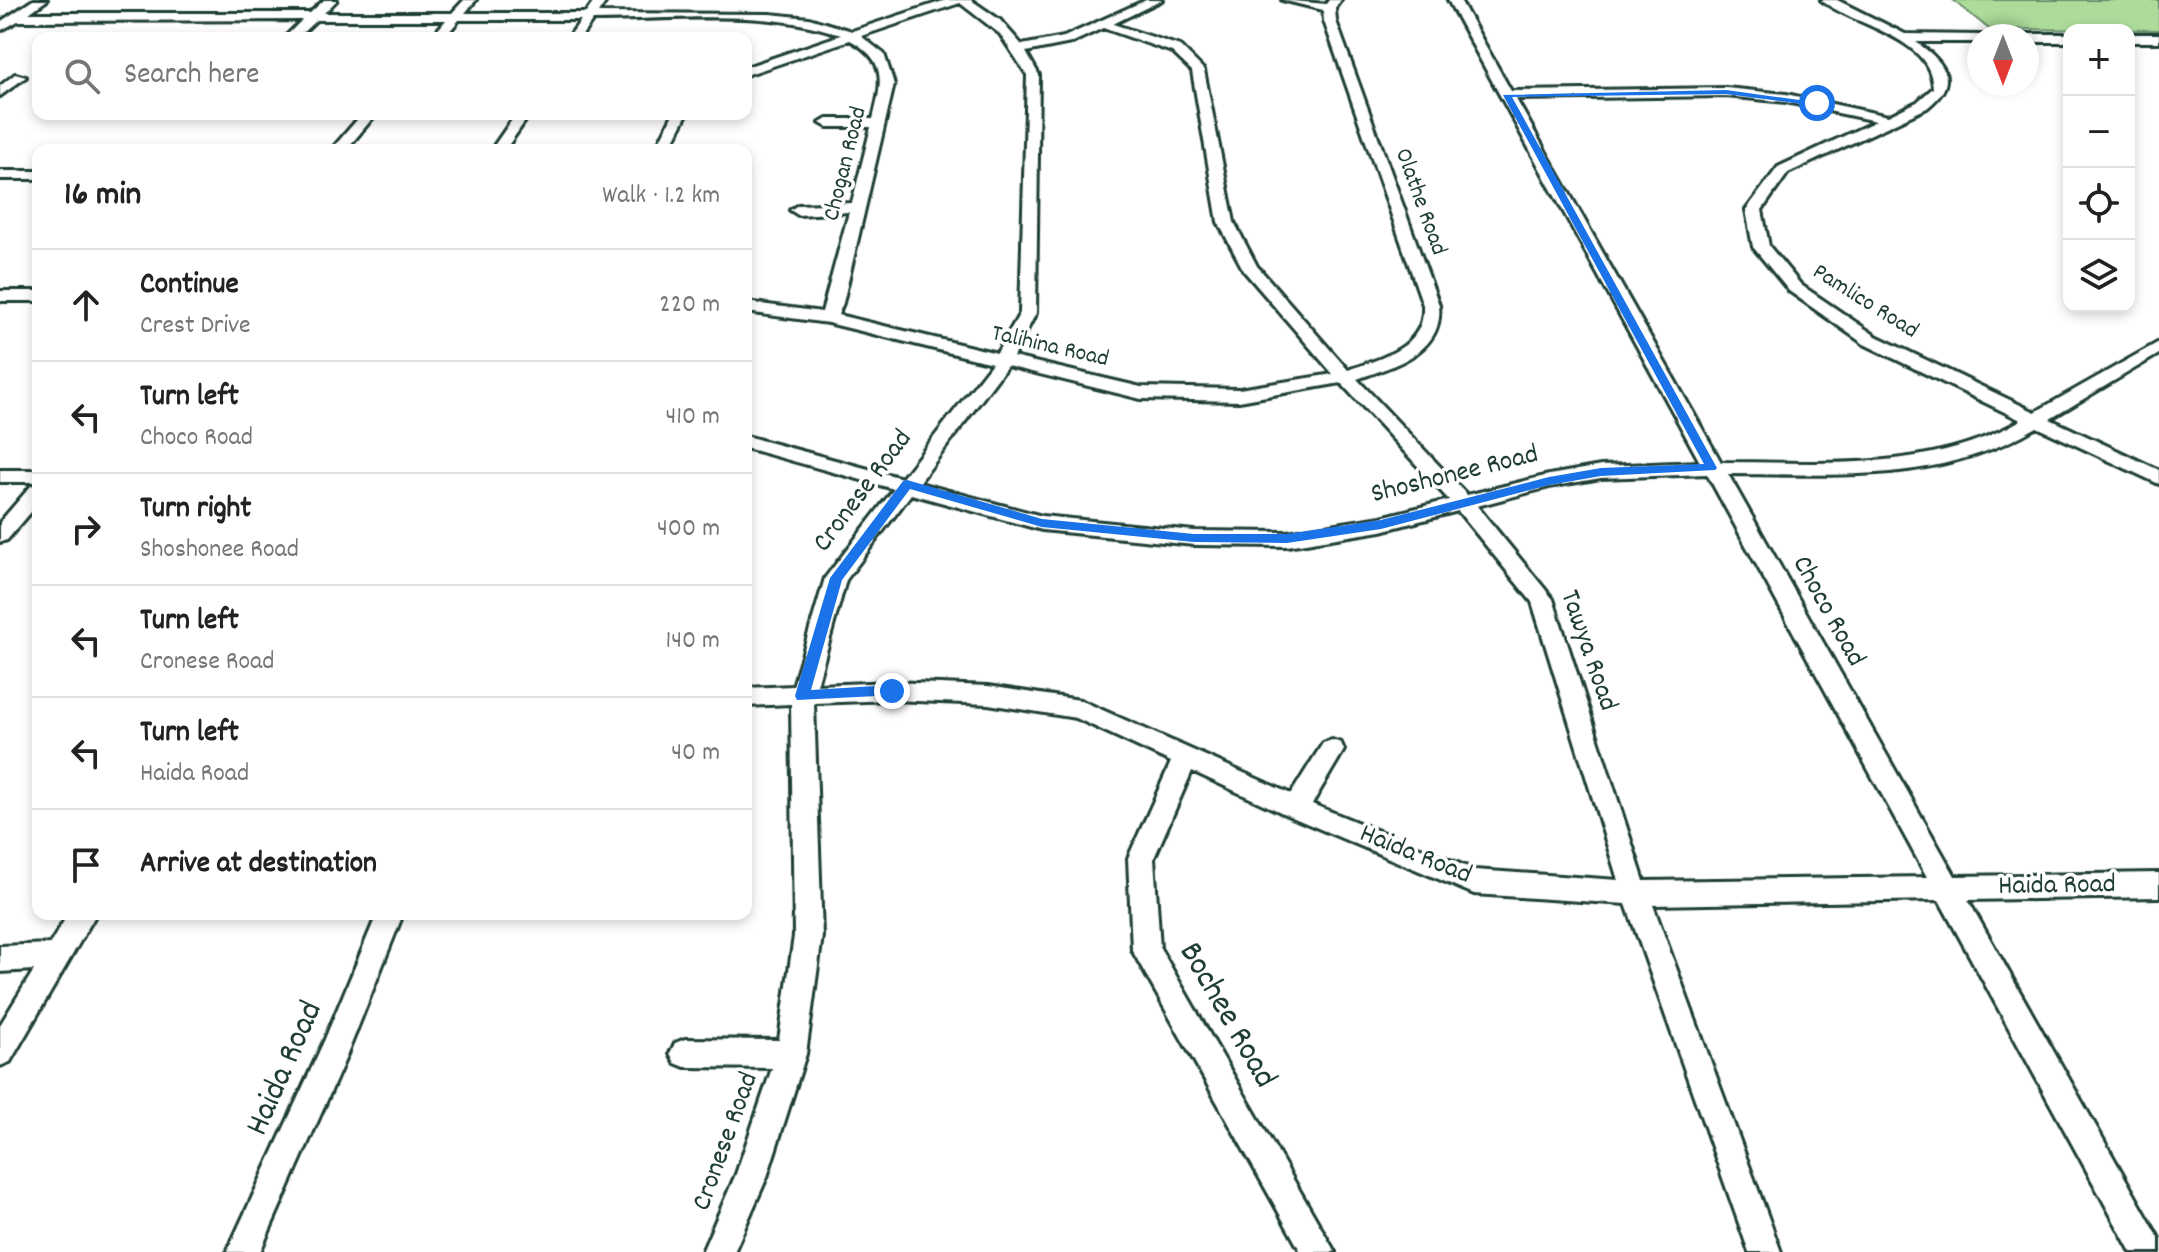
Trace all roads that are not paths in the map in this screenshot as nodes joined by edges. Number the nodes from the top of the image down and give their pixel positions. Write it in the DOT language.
graph roads {
  1 [pos="41,0"];
  2 [pos="186,0"];
  3 [pos="331,0"];
  4 [pos="470,0"];
  5 [pos="601,0"];
  6 [pos="960,0"];
  7 [pos="1156,0"];
  8 [pos="1288,0"];
  9 [pos="1454,0"];
  10 [pos="1827,0"];
  11 [pos="1332,4"];
  12 [pos="15,17"];
  13 [pos="165,17"];
  14 [pos="312,17"];
  15 [pos="588,17"];
  16 [pos="454,18"];
  17 [pos="1104,25"];
  18 [pos="0,27"];
  19 [pos="296,32"];
  20 [pos="442,32"];
  21 [pos="578,32"];
  22 [pos="849,36"];
  23 [pos="1905,38"];
  24 [pos="1967,38"];
  25 [pos="2039,38"];
  26 [pos="2063,38"];
  27 [pos="2135,38"];
  28 [pos="2159,38"];
  29 [pos="1021,49"];
  30 [pos="752,69"];
  31 [pos="0,77"];
  32 [pos="0,92"];
  33 [pos="1507,95"];
  34 [pos="364,120"];
  35 [pos="519,120"];
  36 [pos="677,120"];
  37 [pos="1890,120"];
  38 [pos="827,123"];
  39 [pos="877,123"];
  40 [pos="343,144"];
  41 [pos="502,144"];
  42 [pos="665,144"];
  43 [pos="0,175"];
  44 [pos="32,175"];
  45 [pos="858,207"];
  46 [pos="798,210"];
  47 [pos="0,296"];
  48 [pos="32,296"];
  49 [pos="752,308"];
  50 [pos="828,318"];
  51 [pos="2159,347"];
  52 [pos="1002,361"];
  53 [pos="1345,377"];
  54 [pos="2038,419"];
  55 [pos="752,444"];
  56 [pos="1711,468"];
  57 [pos="0,476"];
  58 [pos="32,476"];
  59 [pos="2159,478"];
  60 [pos="907,484"];
  61 [pos="32,498"];
  62 [pos="1464,504"];
  63 [pos="0,535"];
  64 [pos="802,696"];
  65 [pos="752,697"];
  66 [pos="1332,750"];
  67 [pos="1186,756"];
  68 [pos="1296,808"];
  69 [pos="2159,885"];
  70 [pos="1947,888"];
  71 [pos="1635,893"];
  72 [pos="79,920"];
  73 [pos="388,920"];
  74 [pos="56,956"];
  75 [pos="0,959"];
  76 [pos="0,1052"];
  77 [pos="685,1053"];
  78 [pos="791,1054"];
  79 [pos="243,1252"];
  80 [pos="718,1252"];
  81 [pos="1319,1252"];
  82 [pos="1765,1252"];
  83 [pos="2149,1252"];
  1 -- 12 [label="street"];
  2 -- 13 [label="street"];
  3 -- 14 [label="street"];
  4 -- 16 [label="street"];
  5 -- 15 [label="street"];
  6 -- 22 [label="street"];
  6 -- 29 [label="street, Cronese Road"];
  7 -- 17 [label="street"];
  8 -- 11 [label="street"];
  9 -- 33 [label="street, Choco Road"];
  10 -- 23 [label="street, Pamlico Road"];
  11 -- 53 [label="street, Olathe Road"];
  12 -- 13 [label="street, Chogan Road"];
  12 -- 18 [label="street"];
  13 -- 14 [label="street, Chogan Road"];
  14 -- 16 [label="street, Chogan Road"];
  14 -- 19 [label="street"];
  15 -- 16 [label="street, Chogan Road"];
  15 -- 21 [label="street"];
  15 -- 22 [label="street, Chogan Road"];
  16 -- 20 [label="street"];
  17 -- 29 [label="street"];
  17 -- 53 [label="street, Tawya Road"];
  22 -- 30 [label="street"];
  22 -- 39 [label="street, Chogan Road"];
  23 -- 24 [label="street"];
  23 -- 37 [label="street, Pamlico Road"];
  25 -- 26 [label="street"];
  27 -- 28 [label="street"];
  29 -- 52 [label="street, Cronese Road"];
  31 -- 32 [label="street"];
  33 -- 37 [label="street"];
  33 -- 56 [label="street, Choco Road"];
  34 -- 40 [label="street"];
  35 -- 41 [label="street"];
  36 -- 42 [label="street"];
  37 -- 54 [label="street, Pamlico Road"];
  38 -- 39 [label="street"];
  39 -- 45 [label="street, Chogan Road"];
  43 -- 44 [label="street"];
  45 -- 46 [label="street"];
  45 -- 50 [label="street, Chogan Road"];
  47 -- 48 [label="street"];
  49 -- 50 [label="street, Talihina Road"];
  50 -- 52 [label="street, Talihina Road"];
  51 -- 54 [label="street, Shoshonee Road"];
  52 -- 53 [label="street, Talihina Road"];
  52 -- 60 [label="street, Cronese Road"];
  53 -- 62 [label="street, Tawya Road"];
  54 -- 56 [label="street, Shoshonee Road"];
  54 -- 59 [label="street, Pamlico Road"];
  55 -- 60 [label="street, Shoshonee Road"];
  56 -- 62 [label="street, Shoshonee Road"];
  56 -- 70 [label="street, Choco Road"];
  57 -- 58 [label="street"];
  60 -- 62 [label="street, Shoshonee Road"];
  60 -- 64 [label="street, Cronese Road"];
  61 -- 63 [label="street"];
  62 -- 71 [label="street, Tawya Road"];
  64 -- 65 [label="street, Haida Road"];
  64 -- 67 [label="street, Haida Road"];
  64 -- 78 [label="street, Cronese Road"];
  66 -- 68 [label="street"];
  67 -- 68 [label="street, Haida Road"];
  67 -- 81 [label="street, Bochee Road"];
  68 -- 71 [label="street, Haida Road"];
  69 -- 70 [label="street, Haida Road"];
  70 -- 71 [label="street, Haida Road"];
  70 -- 83 [label="street, Choco Road"];
  71 -- 82 [label="street, Tawya Road"];
  72 -- 74 [label="street"];
  73 -- 79 [label="street, Haida Road"];
  74 -- 75 [label="street"];
  74 -- 76 [label="street"];
  77 -- 78 [label="street"];
  78 -- 80 [label="street, Cronese Road"];
}
